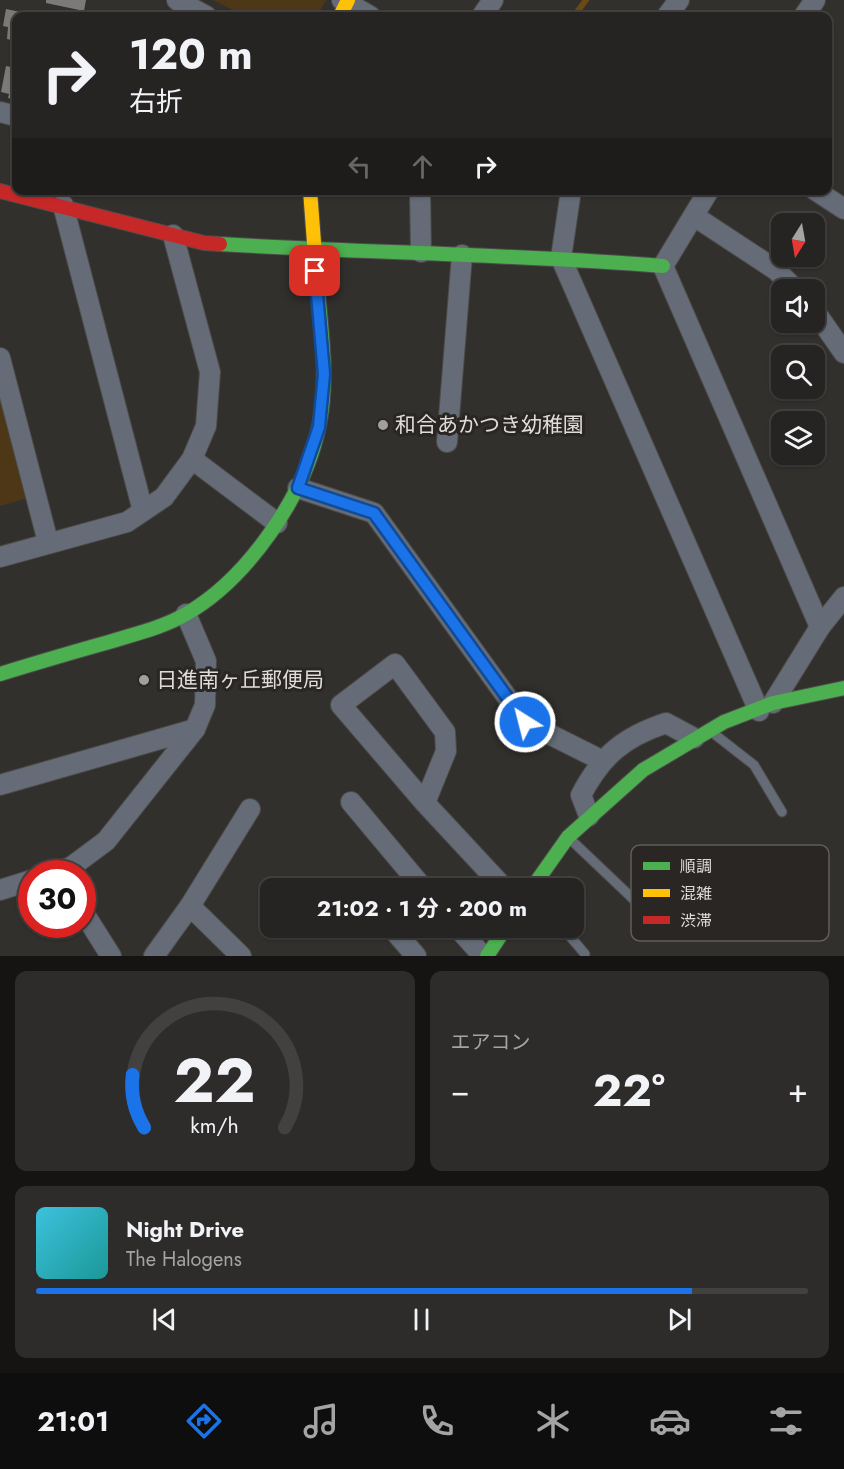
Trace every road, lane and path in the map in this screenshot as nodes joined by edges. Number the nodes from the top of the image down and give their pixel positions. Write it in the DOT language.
graph roads {
  1 [pos="177,0"];
  2 [pos="344,5"];
  3 [pos="199,12"];
  4 [pos="361,12"];
  5 [pos="18,195"];
  6 [pos="310,195"];
  7 [pos="420,195"];
  8 [pos="570,195"];
  9 [pos="706,195"];
  10 [pos="823,195"];
  11 [pos="63,205"];
  12 [pos="844,209"];
  13 [pos="694,216"];
  14 [pos="173,235"];
  15 [pos="314,250"];
  16 [pos="421,252"];
  17 [pos="462,255"];
  18 [pos="561,258"];
  19 [pos="663,266"];
  20 [pos="785,279"];
  21 [pos="825,326"];
  22 [pos="844,353"];
  23 [pos="0,358"];
  24 [pos="447,442"];
  25 [pos="192,459"];
  26 [pos="298,488"];
  27 [pos="143,511"];
  28 [pos="277,523"];
  29 [pos="48,542"];
  30 [pos="0,557"];
  31 [pos="844,597"];
  32 [pos="186,614"];
  33 [pos="820,627"];
  34 [pos="0,674"];
  35 [pos="844,688"];
  36 [pos="766,707"];
  37 [pos="195,729"];
  38 [pos="701,734"];
  39 [pos="603,761"];
  40 [pos="0,786"];
  41 [pos="351,802"];
  42 [pos="425,803"];
  43 [pos="250,809"];
  44 [pos="782,812"];
  45 [pos="589,816"];
  46 [pos="568,837"];
  47 [pos="80,860"];
  48 [pos="415,878"];
  49 [pos="495,878"];
  50 [pos="539,878"];
  51 [pos="18,884"];
  52 [pos="0,890"];
  53 [pos="631,897"];
  54 [pos="190,906"];
  55 [pos="96,932"];
  56 [pos="400,938"];
  57 [pos="468,938"];
  58 [pos="498,938"];
  59 [pos="571,938"];
  60 [pos="585,954"];
  61 [pos="111,956"];
  62 [pos="154,956"];
  63 [pos="241,956"];
  64 [pos="416,956"];
  65 [pos="485,956"];
  1 -- 3 [label="street"];
  2 -- 4 [label="street"];
  5 -- 11 [label="street"];
  6 -- 15 [label="street"];
  7 -- 16 [label="street"];
  8 -- 18 [label="street"];
  9 -- 13 [label="street"];
  10 -- 12 [label="street"];
  11 -- 14 [label="street"];
  11 -- 27 [label="street"];
  13 -- 19 [label="street"];
  13 -- 20 [label="street"];
  14 -- 15 [label="street"];
  14 -- 25 [label="street"];
  15 -- 16 [label="street"];
  15 -- 26 [label="street"];
  16 -- 17 [label="street"];
  17 -- 18 [label="street"];
  17 -- 24 [label="street"];
  18 -- 19 [label="street"];
  18 -- 36 [label="street"];
  19 -- 33 [label="street"];
  21 -- 22 [label="street"];
  23 -- 29 [label="street"];
  25 -- 27 [label="street"];
  25 -- 28 [label="street"];
  26 -- 28 [label="street"];
  26 -- 39 [label="street"];
  27 -- 29 [label="street"];
  28 -- 32 [label="street"];
  29 -- 30 [label="street"];
  31 -- 33 [label="street"];
  32 -- 34 [label="street"];
  32 -- 37 [label="street"];
  33 -- 36 [label="street"];
  35 -- 36 [label="street"];
  36 -- 38 [label="street"];
  37 -- 40 [label="street"];
  37 -- 47 [label="street"];
  38 -- 39 [label="street"];
  38 -- 44 [label="lane"];
  38 -- 45 [label="street"];
  39 -- 45 [label="street"];
  41 -- 48 [label="street"];
  42 -- 42 [label="street"];
  42 -- 49 [label="street"];
  43 -- 54 [label="street"];
  45 -- 46 [label="street"];
  46 -- 50 [label="street"];
  46 -- 53 [label="lane"];
  51 -- 52 [label="street"];
  54 -- 62 [label="street"];
  54 -- 63 [label="street"];
  55 -- 61 [label="street"];
  56 -- 64 [label="street"];
  57 -- 65 [label="street"];
  58 -- 65 [label="street"];
  59 -- 60 [label="lane"];
}
